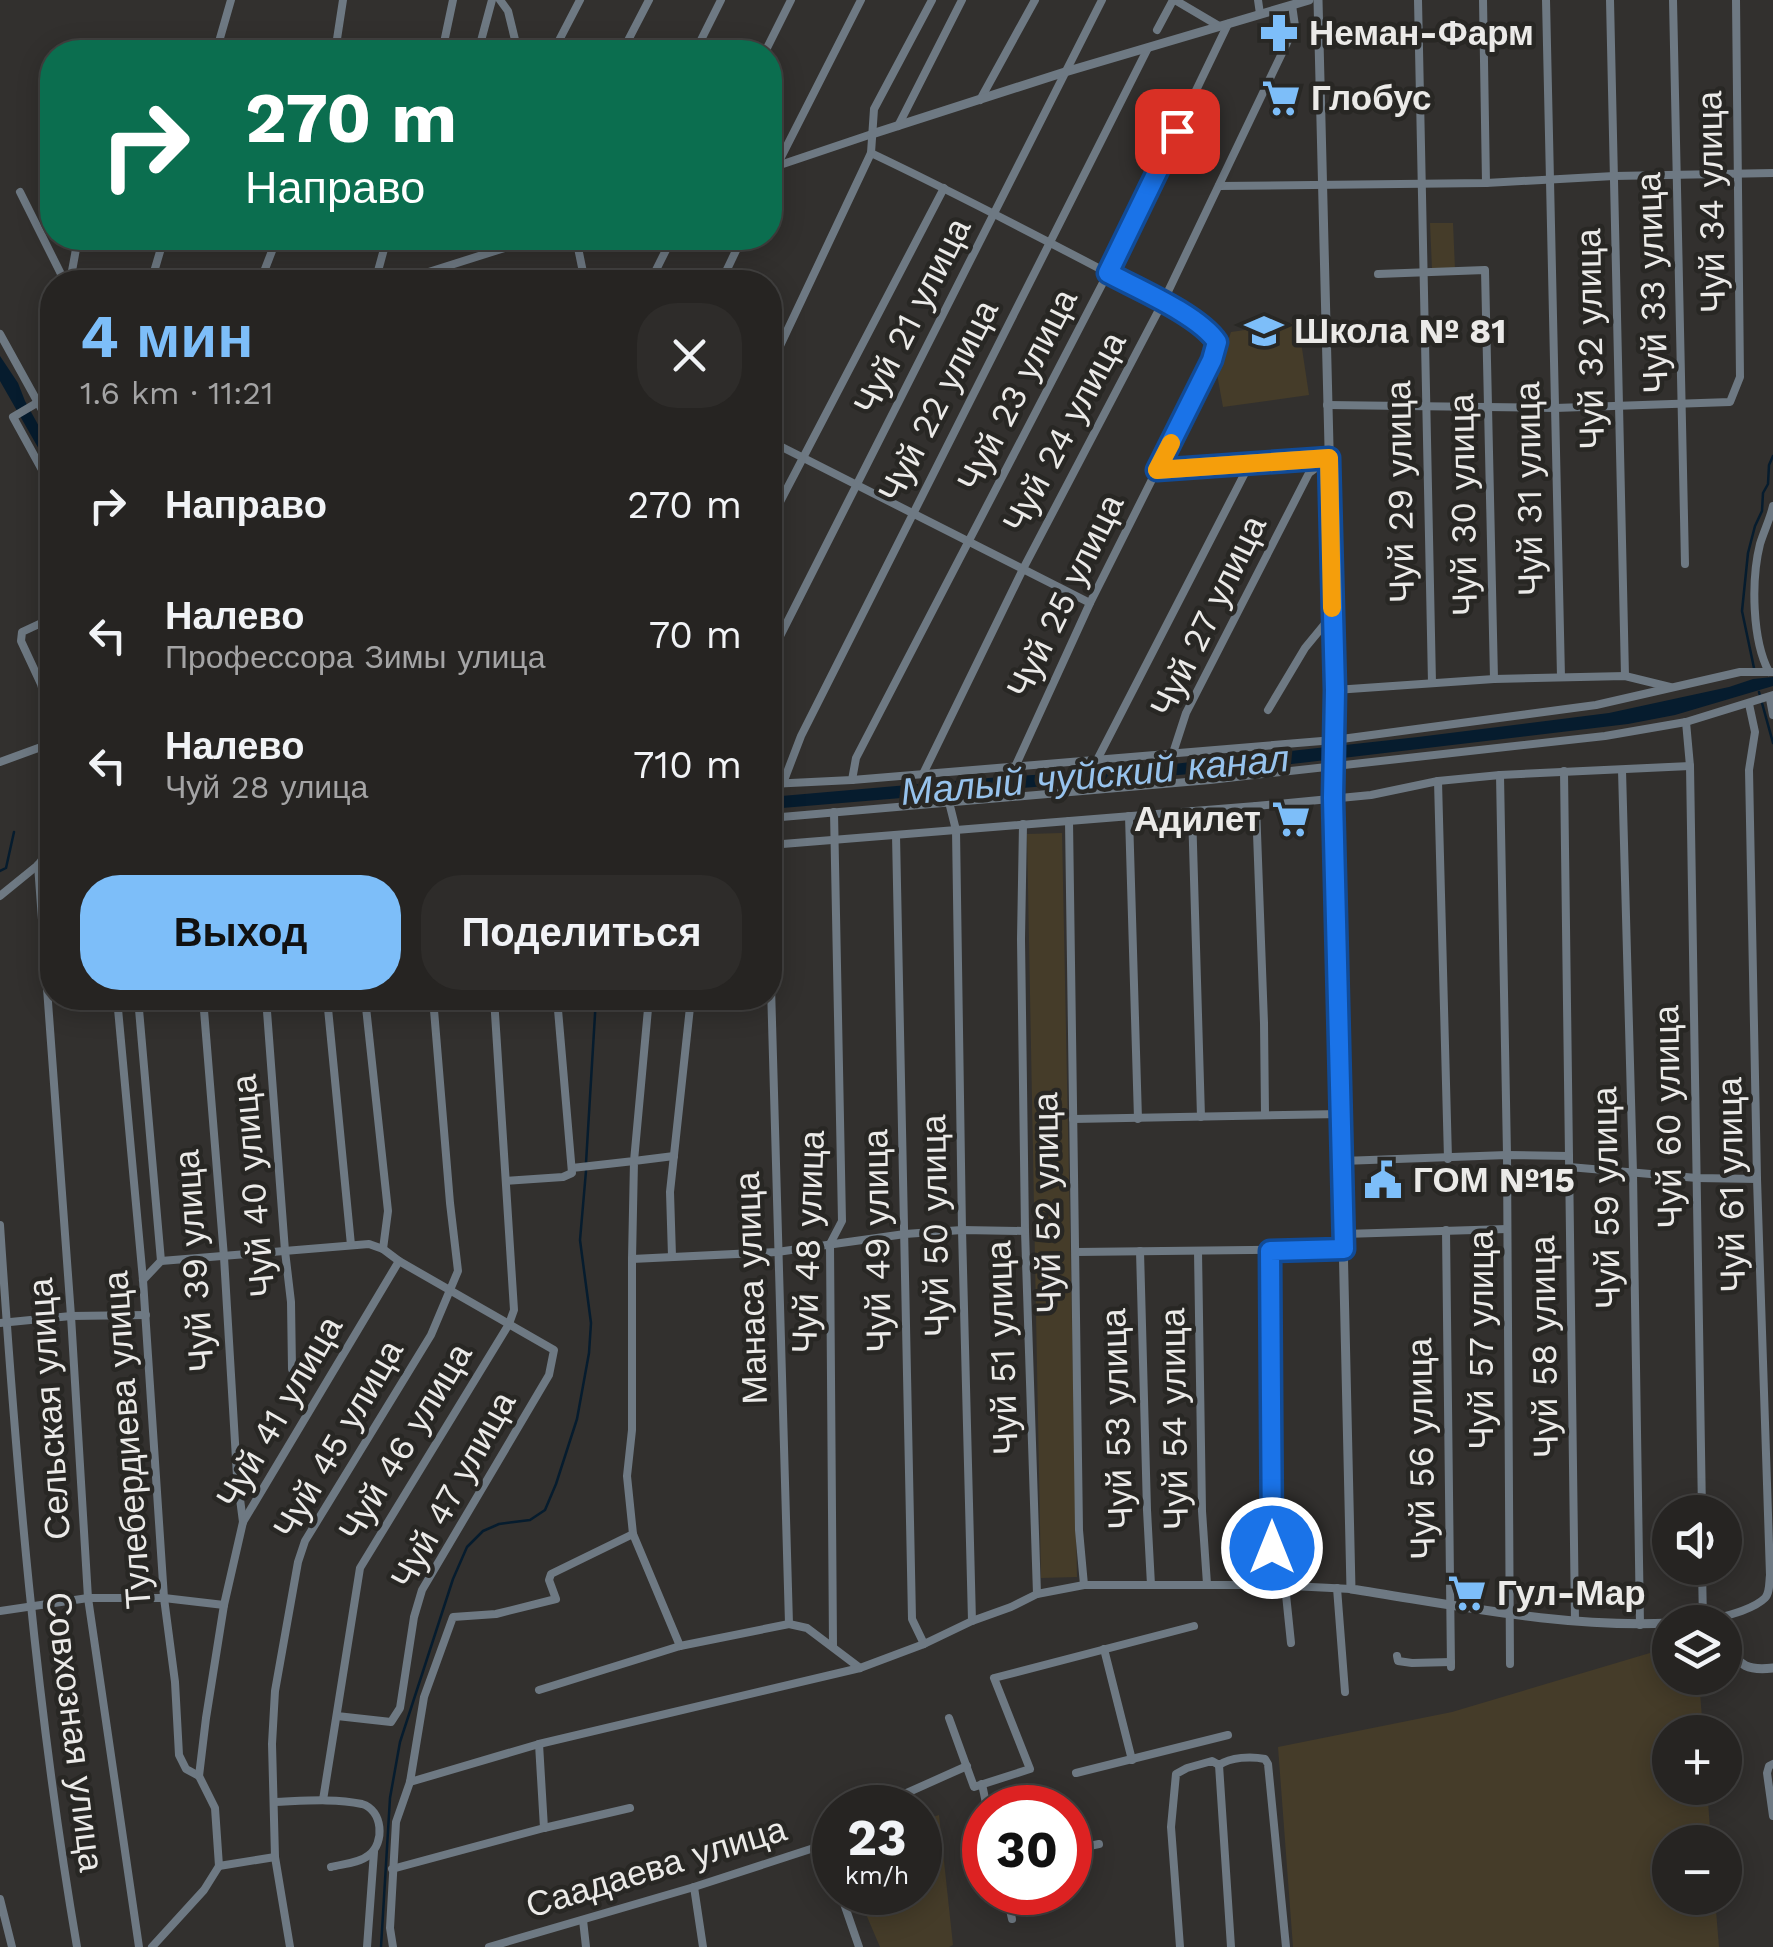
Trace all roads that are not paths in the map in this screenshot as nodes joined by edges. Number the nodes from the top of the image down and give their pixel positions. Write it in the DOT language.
graph roads {
  1 [pos="230,0"];
  2 [pos="344,0"];
  3 [pos="454,0"];
  4 [pos="496,0"];
  5 [pos="513,0"];
  6 [pos="580,0"];
  7 [pos="649,0"];
  8 [pos="721,0"];
  9 [pos="792,0"];
  10 [pos="860,0"];
  11 [pos="932,0"];
  12 [pos="962,0"];
  13 [pos="1035,0"];
  14 [pos="1102,0"];
  15 [pos="1174,0"];
  16 [pos="1258,0"];
  17 [pos="1309,0"];
  18 [pos="1318,0"];
  19 [pos="1418,0"];
  20 [pos="1483,0"];
  21 [pos="1546,0"];
  22 [pos="1610,0"];
  23 [pos="1673,0"];
  24 [pos="1736,0"];
  25 [pos="1292,4"];
  26 [pos="508,11"];
  27 [pos="1260,14"];
  28 [pos="1224,25"];
  29 [pos="1157,30"];
  30 [pos="219,40"];
  31 [pos="337,40"];
  32 [pos="445,40"];
  33 [pos="482,40"];
  34 [pos="515,40"];
  35 [pos="560,40"];
  36 [pos="628,40"];
  37 [pos="700,40"];
  38 [pos="771,40"];
  39 [pos="1148,47"];
  40 [pos="1065,72"];
  41 [pos="980,100"];
  42 [pos="898,126"];
  43 [pos="872,134"];
  44 [pos="782,150"];
  45 [pos="871,154"];
  46 [pos="782,164"];
  47 [pos="1773,173"];
  48 [pos="1740,174"];
  49 [pos="1676,175"];
  50 [pos="1614,176"];
  51 [pos="1551,180"];
  52 [pos="1486,183"];
  53 [pos="1423,184"];
  54 [pos="1219,186"];
  55 [pos="1324,186"];
  56 [pos="944,188"];
  57 [pos="20,192"];
  58 [pos="994,214"];
  59 [pos="40,230"];
  60 [pos="1050,243"];
  61 [pos="498,250"];
  62 [pos="435,270"];
  63 [pos="1424,272"];
  64 [pos="1108,273"];
  65 [pos="1378,274"];
  66 [pos="1163,302"];
  67 [pos="0,334"];
  68 [pos="782,341"];
  69 [pos="38,401"];
  70 [pos="1683,402"];
  71 [pos="1619,404"];
  72 [pos="40,405"];
  73 [pos="1327,405"];
  74 [pos="1426,406"];
  75 [pos="1488,407"];
  76 [pos="1555,408"];
  77 [pos="782,447"];
  78 [pos="802,457"];
  79 [pos="1329,458"];
  80 [pos="1250,465"];
  81 [pos="40,466"];
  82 [pos="1157,470"];
  83 [pos="857,485"];
  84 [pos="782,498"];
  85 [pos="1773,506"];
  86 [pos="912,513"];
  87 [pos="1762,540"];
  88 [pos="1773,540"];
  89 [pos="969,542"];
  90 [pos="1685,564"];
  91 [pos="1023,569"];
  92 [pos="1090,603"];
  93 [pos="1332,614"];
  94 [pos="40,624"];
  95 [pos="782,632"];
  96 [pos="1771,672"];
  97 [pos="1625,676"];
  98 [pos="1494,678"];
  99 [pos="1561,678"];
  100 [pos="40,682"];
  101 [pos="1432,684"];
  102 [pos="1674,688"];
  103 [pos="1335,690"];
  104 [pos="1772,697"];
  105 [pos="1749,704"];
  106 [pos="1268,710"];
  107 [pos="1773,716"];
  108 [pos="1686,722"];
  109 [pos="1334,740"];
  110 [pos="40,748"];
  111 [pos="1174,753"];
  112 [pos="1097,760"];
  113 [pos="0,762"];
  114 [pos="1333,766"];
  115 [pos="1690,766"];
  116 [pos="1015,767"];
  117 [pos="1622,770"];
  118 [pos="1564,772"];
  119 [pos="923,774"];
  120 [pos="1500,775"];
  121 [pos="852,780"];
  122 [pos="1438,781"];
  123 [pos="784,782"];
  124 [pos="1333,798"];
  125 [pos="950,802"];
  126 [pos="1256,806"];
  127 [pos="1192,811"];
  128 [pos="834,812"];
  129 [pos="1129,816"];
  130 [pos="782,817"];
  131 [pos="1068,821"];
  132 [pos="1023,824"];
  133 [pos="956,830"];
  134 [pos="896,835"];
  135 [pos="835,840"];
  136 [pos="782,844"];
  137 [pos="40,862"];
  138 [pos="38,865"];
  139 [pos="40,892"];
  140 [pos="0,896"];
  141 [pos="49,1010"];
  142 [pos="118,1010"];
  143 [pos="139,1010"];
  144 [pos="203,1010"];
  145 [pos="267,1010"];
  146 [pos="328,1010"];
  147 [pos="366,1010"];
  148 [pos="434,1010"];
  149 [pos="495,1010"];
  150 [pos="558,1010"];
  151 [pos="647,1010"];
  152 [pos="690,1010"];
  153 [pos="771,1010"];
  154 [pos="1265,1114"];
  155 [pos="1341,1114"];
  156 [pos="1201,1117"];
  157 [pos="1073,1119"];
  158 [pos="1138,1120"];
  159 [pos="1507,1155"];
  160 [pos="674,1156"];
  161 [pos="1569,1156"];
  162 [pos="1448,1159"];
  163 [pos="634,1161"];
  164 [pos="1342,1161"];
  165 [pos="1569,1167"];
  166 [pos="572,1168"];
  167 [pos="1634,1172"];
  168 [pos="506,1178"];
  169 [pos="1696,1178"];
  170 [pos="1757,1179"];
  171 [pos="0,1225"];
  172 [pos="962,1230"];
  173 [pos="1446,1230"];
  174 [pos="1507,1230"];
  175 [pos="1026,1231"];
  176 [pos="904,1234"];
  177 [pos="1344,1234"];
  178 [pos="830,1244"];
  179 [pos="350,1245"];
  180 [pos="383,1249"];
  181 [pos="1344,1249"];
  182 [pos="284,1251"];
  183 [pos="1140,1251"];
  184 [pos="1270,1251"];
  185 [pos="777,1252"];
  186 [pos="1076,1252"];
  187 [pos="1198,1252"];
  188 [pos="672,1256"];
  189 [pos="224,1257"];
  190 [pos="632,1258"];
  191 [pos="161,1261"];
  192 [pos="399,1261"];
  193 [pos="144,1280"];
  194 [pos="450,1290"];
  195 [pos="146,1315"];
  196 [pos="71,1316"];
  197 [pos="3,1323"];
  198 [pos="509,1324"];
  199 [pos="292,1369"];
  200 [pos="1702,1495"];
  201 [pos="244,1522"];
  202 [pos="634,1534"];
  203 [pos="1207,1584"];
  204 [pos="1272,1584"];
  205 [pos="1084,1585"];
  206 [pos="1152,1585"];
  207 [pos="1285,1585"];
  208 [pos="1338,1588"];
  209 [pos="1351,1589"];
  210 [pos="1037,1594"];
  211 [pos="88,1598"];
  212 [pos="164,1598"];
  213 [pos="1450,1604"];
  214 [pos="31,1606"];
  215 [pos="224,1606"];
  216 [pos="1742,1610"];
  217 [pos="0,1611"];
  218 [pos="1510,1613"];
  219 [pos="972,1621"];
  220 [pos="1575,1621"];
  221 [pos="789,1624"];
  222 [pos="1640,1625"];
  223 [pos="1652,1625"];
  224 [pos="1194,1626"];
  225 [pos="924,1644"];
  226 [pos="1291,1644"];
  227 [pos="680,1646"];
  228 [pos="833,1646"];
  229 [pos="1104,1649"];
  230 [pos="1396,1656"];
  231 [pos="1510,1664"];
  232 [pos="1742,1665"];
  233 [pos="860,1668"];
  234 [pos="1773,1668"];
  235 [pos="539,1690"];
  236 [pos="1344,1692"];
  237 [pos="337,1716"];
  238 [pos="949,1718"];
  239 [pos="1228,1735"];
  240 [pos="539,1744"];
  241 [pos="1132,1760"];
  242 [pos="1219,1764"];
  243 [pos="1773,1764"];
  244 [pos="966,1766"];
  245 [pos="1076,1773"];
  246 [pos="199,1776"];
  247 [pos="410,1782"];
  248 [pos="982,1784"];
  249 [pos="923,1785"];
  250 [pos="322,1800"];
  251 [pos="275,1802"];
  252 [pos="630,1808"];
  253 [pos="1773,1816"];
  254 [pos="544,1828"];
  255 [pos="1100,1844"];
  256 [pos="1092,1846"];
  257 [pos="812,1848"];
  258 [pos="374,1850"];
  259 [pos="276,1857"];
  260 [pos="219,1866"];
  261 [pos="332,1868"];
  262 [pos="392,1868"];
  263 [pos="694,1887"];
  264 [pos="0,1899"];
  265 [pos="848,1915"];
  266 [pos="1011,1915"];
  267 [pos="1012,1919"];
  268 [pos="583,1920"];
  269 [pos="12,1947"];
  270 [pos="77,1947"];
  271 [pos="139,1947"];
  272 [pos="152,1947"];
  273 [pos="290,1947"];
  274 [pos="367,1947"];
  275 [pos="393,1947"];
  276 [pos="489,1947"];
  277 [pos="586,1947"];
  278 [pos="703,1947"];
  279 [pos="860,1947"];
  280 [pos="1180,1947"];
  281 [pos="1231,1947"];
  282 [pos="1286,1947"];
  1 -- 30 [label="street"];
  2 -- 31 [label="street"];
  3 -- 32 [label="street"];
  4 -- 26 [label="street"];
  4 -- 33 [label="street"];
  5 -- 26 [label="street"];
  6 -- 35 [label="street"];
  7 -- 36 [label="street"];
  8 -- 37 [label="street"];
  9 -- 38 [label="street"];
  10 -- 44 [label="street"];
  11 -- 43 [label="street"];
  12 -- 42 [label="street"];
  13 -- 41 [label="street"];
  14 -- 40 [label="street, Чуй 21 улица"];
  15 -- 28 [label="street"];
  15 -- 29 [label="street"];
  16 -- 27 [label="street"];
  17 -- 25 [label="street"];
  18 -- 55 [label="street"];
  19 -- 53 [label="street, Чуй 29 улица"];
  20 -- 52 [label="street"];
  21 -- 51 [label="street, Чуй 31 улица"];
  22 -- 50 [label="street, Чуй 32 улица"];
  23 -- 49 [label="street, Чуй 33 улица"];
  24 -- 48 [label="street, Чуй 34 улица"];
  25 -- 27 [label="street"];
  25 -- 54 [label="street, Чуй 24 улица"];
  26 -- 34 [label="street"];
  27 -- 28 [label="street"];
  28 -- 39 [label="street"];
  28 -- 64 [label="street, Чуй 23 улица"];
  39 -- 40 [label="street"];
  39 -- 60 [label="street, Чуй 22 улица"];
  40 -- 41 [label="street"];
  40 -- 58 [label="street, Чуй 21 улица"];
  41 -- 42 [label="street"];
  42 -- 43 [label="street"];
  43 -- 45 [label="street"];
  43 -- 46 [label="street"];
  45 -- 56 [label="street"];
  45 -- 68 [label="street"];
  47 -- 48 [label="street"];
  48 -- 49 [label="street"];
  48 -- 70 [label="street, Чуй 34 улица"];
  49 -- 50 [label="street"];
  49 -- 70 [label="street, Чуй 33 улица"];
  50 -- 51 [label="street"];
  50 -- 71 [label="street, Чуй 32 улица"];
  51 -- 52 [label="street"];
  51 -- 76 [label="street, Чуй 31 улица"];
  52 -- 53 [label="street"];
  53 -- 55 [label="street"];
  53 -- 63 [label="street, Чуй 29 улица"];
  54 -- 55 [label="street"];
  54 -- 66 [label="street, Чуй 24 улица"];
  55 -- 73 [label="street"];
  56 -- 58 [label="street"];
  56 -- 78 [label="street"];
  57 -- 59 [label="street"];
  58 -- 60 [label="street"];
  58 -- 83 [label="street, Чуй 21 улица"];
  60 -- 64 [label="street"];
  60 -- 86 [label="street, Чуй 22 улица"];
  61 -- 62 [label="street"];
  63 -- 65 [label="street"];
  63 -- 74 [label="street, Чуй 29 улица"];
  63 -- 75 [label="street, Чуй 30 улица"];
  64 -- 66 [label="street"];
  64 -- 89 [label="street, Чуй 23 улица"];
  66 -- 82 [label="street, Чуй 25 улица"];
  66 -- 91 [label="street, Чуй 24 улица"];
  67 -- 69 [label="street"];
  69 -- 72 [label="street"];
  69 -- 81 [label="street"];
  70 -- 71 [label="street"];
  70 -- 90 [label="street, Чуй 33 улица"];
  71 -- 76 [label="street"];
  71 -- 97 [label="street, Чуй 32 улица"];
  73 -- 74 [label="street"];
  73 -- 79 [label="street"];
  74 -- 75 [label="street"];
  74 -- 101 [label="street, Чуй 29 улица"];
  75 -- 76 [label="street"];
  75 -- 98 [label="street, Чуй 30 улица"];
  76 -- 99 [label="street, Чуй 31 улица"];
  77 -- 78 [label="street"];
  78 -- 83 [label="street"];
  78 -- 84 [label="street"];
  79 -- 80 [label="street"];
  79 -- 93 [label="street"];
  79 -- 111 [label="street, Чуй 27 улица"];
  80 -- 82 [label="street"];
  80 -- 112 [label="street"];
  82 -- 92 [label="street, Чуй 25 улица"];
  83 -- 86 [label="street"];
  83 -- 95 [label="street, Чуй 21 улица"];
  85 -- 87 [label="street"];
  86 -- 89 [label="street"];
  86 -- 123 [label="street, Чуй 22 улица"];
  87 -- 88 [label="street"];
  87 -- 96 [label="street"];
  89 -- 91 [label="street"];
  89 -- 121 [label="street, Чуй 23 улица"];
  91 -- 92 [label="street"];
  91 -- 119 [label="street, Чуй 24 улица"];
  92 -- 116 [label="street, Чуй 25 улица"];
  93 -- 103 [label="street"];
  93 -- 106 [label="street"];
  94 -- 100 [label="street"];
  96 -- 102 [label="street"];
  97 -- 99 [label="street"];
  97 -- 102 [label="street"];
  98 -- 99 [label="street"];
  98 -- 101 [label="street"];
  101 -- 103 [label="street"];
  102 -- 109 [label="street"];
  103 -- 109 [label="street"];
  104 -- 105 [label="street"];
  104 -- 107 [label="street"];
  105 -- 108 [label="street"];
  105 -- 170 [label="street, Чуй 61 улица"];
  108 -- 114 [label="street"];
  108 -- 115 [label="street, Чуй 60 улица"];
  109 -- 111 [label="street"];
  109 -- 114 [label="street"];
  110 -- 113 [label="street"];
  111 -- 112 [label="street"];
  112 -- 116 [label="street"];
  114 -- 124 [label="street"];
  114 -- 125 [label="street"];
  115 -- 117 [label="street"];
  115 -- 169 [label="street, Чуй 60 улица"];
  116 -- 119 [label="street"];
  117 -- 118 [label="street"];
  117 -- 167 [label="street, Чуй 59 улица"];
  118 -- 120 [label="street"];
  118 -- 161 [label="street, Чуй 58 улица"];
  119 -- 121 [label="street"];
  120 -- 122 [label="street"];
  120 -- 159 [label="street, Чуй 57 улица"];
  121 -- 123 [label="street"];
  122 -- 124 [label="street"];
  122 -- 162 [label="street"];
  124 -- 126 [label="street"];
  124 -- 155 [label="street"];
  125 -- 128 [label="street"];
  125 -- 133 [label="street, Чуй 50 улица"];
  126 -- 127 [label="street"];
  126 -- 154 [label="street"];
  127 -- 129 [label="street"];
  127 -- 156 [label="street"];
  128 -- 130 [label="street"];
  128 -- 135 [label="street, Чуй 48 улица"];
  129 -- 131 [label="street"];
  129 -- 158 [label="street"];
  131 -- 132 [label="street"];
  131 -- 157 [label="street, Чуй 52 улица"];
  132 -- 133 [label="street"];
  132 -- 175 [label="street, Чуй 51 улица"];
  133 -- 134 [label="street"];
  133 -- 172 [label="street, Чуй 50 улица"];
  134 -- 135 [label="street"];
  134 -- 176 [label="street, Чуй 49 улица"];
  135 -- 136 [label="street"];
  135 -- 178 [label="street, Чуй 48 улица"];
  137 -- 138 [label="street"];
  138 -- 139 [label="street, Сельская улица"];
  138 -- 140 [label="street"];
  141 -- 196 [label="street, Сельская улица"];
  142 -- 193 [label="street, Тулебердиева улица"];
  143 -- 191 [label="street"];
  144 -- 189 [label="street, Чуй 39 улица"];
  145 -- 182 [label="street, Чуй 40 улица"];
  146 -- 179 [label="street"];
  147 -- 180 [label="street"];
  148 -- 194 [label="street, Чуй 45 улица"];
  149 -- 168 [label="street, Чуй 46 улица"];
  150 -- 166 [label="street"];
  151 -- 163 [label="street"];
  152 -- 160 [label="street"];
  153 -- 185 [label="street, Манаса улица"];
  154 -- 155 [label="street"];
  154 -- 156 [label="street"];
  155 -- 164 [label="street"];
  156 -- 158 [label="street"];
  157 -- 158 [label="street"];
  157 -- 186 [label="street, Чуй 52 улица"];
  159 -- 161 [label="street"];
  159 -- 162 [label="street"];
  159 -- 174 [label="street, Чуй 57 улица"];
  160 -- 163 [label="street"];
  160 -- 188 [label="street"];
  161 -- 165 [label="street, Чуй 58 улица"];
  162 -- 164 [label="street"];
  163 -- 166 [label="street"];
  163 -- 190 [label="street"];
  164 -- 177 [label="street"];
  165 -- 167 [label="street"];
  165 -- 220 [label="street, Чуй 58 улица"];
  166 -- 168 [label="street"];
  167 -- 169 [label="street"];
  167 -- 222 [label="street, Чуй 59 улица"];
  168 -- 198 [label="street, Чуй 46 улица"];
  169 -- 170 [label="street"];
  169 -- 200 [label="street, Чуй 60 улица"];
  170 -- 216 [label="street, Чуй 61 улица"];
  171 -- 197 [label="street, Совхозная улица"];
  172 -- 175 [label="street"];
  172 -- 176 [label="street"];
  172 -- 219 [label="street, Чуй 50 улица"];
  173 -- 174 [label="street"];
  173 -- 177 [label="street"];
  173 -- 213 [label="street, Чуй 56 улица"];
  174 -- 218 [label="street, Чуй 57 улица"];
  175 -- 210 [label="street, Чуй 51 улица"];
  176 -- 178 [label="street"];
  176 -- 225 [label="street, Чуй 49 улица"];
  177 -- 181 [label="street"];
  178 -- 185 [label="street"];
  178 -- 228 [label="street, Чуй 48 улица"];
  179 -- 180 [label="street"];
  179 -- 182 [label="street"];
  180 -- 192 [label="street"];
  181 -- 184 [label="street"];
  181 -- 209 [label="street"];
  182 -- 189 [label="street"];
  182 -- 199 [label="street, Чуй 40 улица"];
  183 -- 186 [label="street"];
  183 -- 187 [label="street"];
  183 -- 206 [label="street, Чуй 53 улица"];
  184 -- 187 [label="street"];
  184 -- 204 [label="street"];
  185 -- 188 [label="street"];
  185 -- 221 [label="street, Манаса улица"];
  186 -- 205 [label="street, Чуй 52 улица"];
  187 -- 203 [label="street, Чуй 54 улица"];
  188 -- 190 [label="street"];
  189 -- 191 [label="street"];
  189 -- 201 [label="street, Чуй 39 улица"];
  190 -- 202 [label="street"];
  191 -- 193 [label="street"];
  192 -- 194 [label="street"];
  192 -- 201 [label="street, Чуй 41 улица"];
  193 -- 195 [label="street, Тулебердиева улица"];
  194 -- 198 [label="street"];
  194 -- 251 [label="street, Чуй 45 улица"];
  195 -- 196 [label="street"];
  195 -- 212 [label="street, Тулебердиева улица"];
  196 -- 197 [label="street"];
  196 -- 211 [label="street, Сельская улица"];
  197 -- 214 [label="street, Совхозная улица"];
  198 -- 237 [label="street, Чуй 46 улица"];
  198 -- 237 [label="street, Чуй 47 улица"];
  201 -- 215 [label="street, Чуй 41 улица"];
  202 -- 227 [label="street"];
  202 -- 247 [label="street"];
  203 -- 204 [label="street"];
  203 -- 206 [label="street"];
  204 -- 207 [label="street"];
  205 -- 206 [label="street"];
  205 -- 210 [label="street"];
  207 -- 208 [label="street"];
  207 -- 226 [label="street"];
  208 -- 209 [label="street"];
  208 -- 236 [label="street"];
  209 -- 213 [label="street"];
  210 -- 219 [label="street"];
  211 -- 212 [label="street"];
  211 -- 214 [label="street"];
  211 -- 271 [label="street, Сельская улица"];
  212 -- 215 [label="street"];
  212 -- 246 [label="street, Тулебердиева улица"];
  213 -- 218 [label="street"];
  213 -- 230 [label="street, Чуй 56 улица"];
  214 -- 217 [label="street"];
  214 -- 270 [label="street, Совхозная улица"];
  215 -- 246 [label="street, Чуй 41 улица"];
  218 -- 220 [label="street"];
  218 -- 231 [label="street, Чуй 57 улица"];
  219 -- 225 [label="street"];
  220 -- 222 [label="street"];
  221 -- 227 [label="street"];
  221 -- 228 [label="street"];
  222 -- 223 [label="street"];
  224 -- 229 [label="street"];
  225 -- 233 [label="street"];
  227 -- 235 [label="street"];
  228 -- 233 [label="street"];
  229 -- 241 [label="street"];
  229 -- 248 [label="street"];
  232 -- 234 [label="street"];
  233 -- 240 [label="street"];
  237 -- 250 [label="street, Чуй 46 улица"];
  238 -- 244 [label="street"];
  239 -- 241 [label="street"];
  240 -- 247 [label="street"];
  240 -- 254 [label="street"];
  241 -- 245 [label="street"];
  242 -- 280 [label="street"];
  242 -- 281 [label="street"];
  242 -- 282 [label="street"];
  243 -- 253 [label="street"];
  244 -- 248 [label="street"];
  244 -- 249 [label="street"];
  246 -- 260 [label="street, Тулебердиева улица"];
  247 -- 262 [label="street"];
  250 -- 251 [label="street"];
  250 -- 258 [label="street"];
  251 -- 259 [label="street, Чуй 45 улица"];
  252 -- 254 [label="street"];
  254 -- 262 [label="street"];
  255 -- 256 [label="street"];
  257 -- 263 [label="street, Саадаева улица"];
  258 -- 261 [label="street"];
  258 -- 274 [label="street"];
  259 -- 260 [label="street"];
  259 -- 273 [label="street, Чуй 45 улица"];
  260 -- 272 [label="street"];
  262 -- 275 [label="street"];
  263 -- 268 [label="street, Саадаева улица"];
  263 -- 278 [label="street"];
  264 -- 269 [label="street"];
  265 -- 279 [label="street"];
  266 -- 267 [label="street"];
  268 -- 276 [label="street, Саадаева улица"];
  268 -- 277 [label="street"];
}
